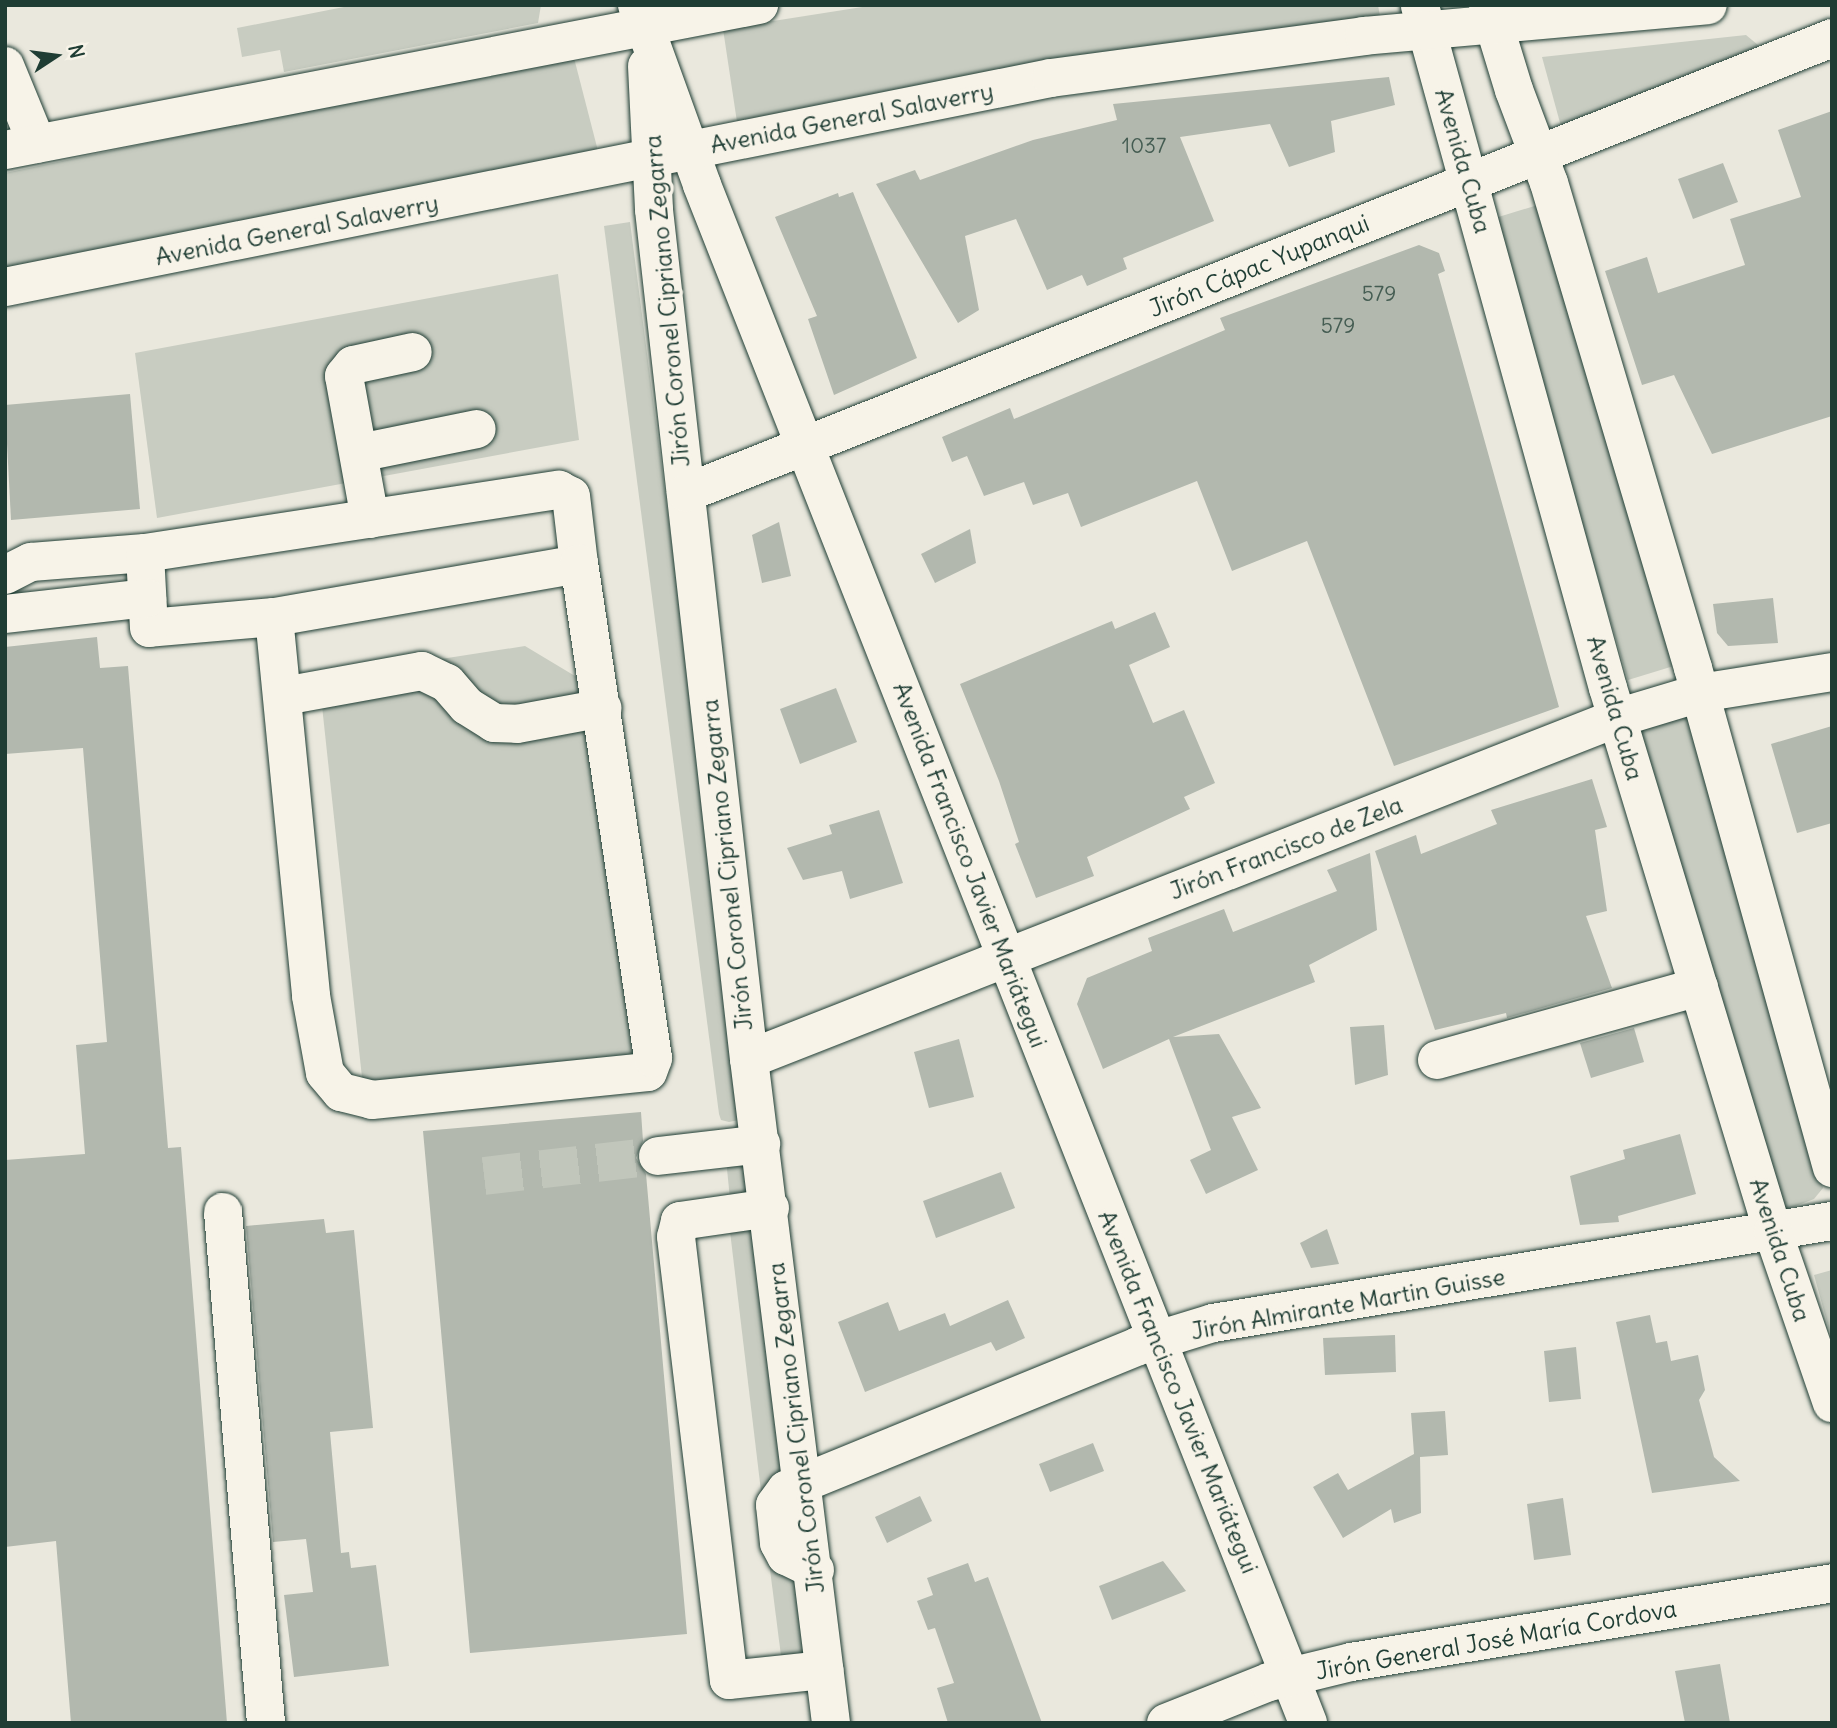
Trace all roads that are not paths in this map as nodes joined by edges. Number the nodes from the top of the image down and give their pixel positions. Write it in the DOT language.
graph roads {
  1 [pos="759,5"];
  2 [pos="1708,5"];
  3 [pos="644,10"];
  4 [pos="1491,15"];
  5 [pos="1423,17"];
  6 [pos="1832,38"];
  7 [pos="5,66"];
  8 [pos="21,147"];
  9 [pos="690,150"];
  10 [pos="651,159"];
  11 [pos="1536,166"];
  12 [pos="1476,190"];
  13 [pos="5,287"];
  14 [pos="413,352"];
  15 [pos="477,429"];
  16 [pos="805,445"];
  17 [pos="359,453"];
  18 [pos="685,493"];
  19 [pos="370,519"];
  20 [pos="145,553"];
  21 [pos="579,564"];
  22 [pos="5,575"];
  23 [pos="147,598"];
  24 [pos="5,614"];
  25 [pos="274,617"];
  26 [pos="1832,672"];
  27 [pos="1700,693"];
  28 [pos="284,696"];
  29 [pos="603,708"];
  30 [pos="1617,718"];
  31 [pos="1007,958"];
  32 [pos="1699,987"];
  33 [pos="749,1059"];
  34 [pos="1437,1060"];
  35 [pos="761,1144"];
  36 [pos="658,1156"];
  37 [pos="1832,1168"];
  38 [pos="770,1208"];
  39 [pos="223,1212"];
  40 [pos="1832,1222"];
  41 [pos="1773,1232"];
  42 [pos="1158,1341"];
  43 [pos="1832,1403"];
  44 [pos="804,1482"];
  45 [pos="1832,1583"];
  46 [pos="824,1670"];
  47 [pos="1290,1677"];
  48 [pos="266,1723"];
  49 [pos="831,1723"];
  50 [pos="1167,1723"];
  51 [pos="1308,1723"];
  1 -- 3 [label="street"];
  2 -- 4 [label="street, Avenida General Salaverry"];
  3 -- 8 [label="street"];
  3 -- 9 [label="street, Avenida Francisco Javier Mariátegui"];
  3 -- 10 [label="street, Jirón Coronel Cipriano Zegarra"];
  4 -- 5 [label="street, Avenida General Salaverry"];
  4 -- 11 [label="street"];
  5 -- 9 [label="street, Avenida General Salaverry"];
  5 -- 12 [label="street, Avenida Cuba"];
  6 -- 11 [label="street, Jirón Cápac Yupanqui"];
  7 -- 8 [label="street"];
  9 -- 10 [label="street, Avenida General Salaverry"];
  9 -- 16 [label="street, Avenida Francisco Javier Mariátegui"];
  10 -- 13 [label="street, Avenida General Salaverry"];
  10 -- 18 [label="street, Jirón Coronel Cipriano Zegarra"];
  11 -- 12 [label="street, Jirón Cápac Yupanqui"];
  11 -- 27 [label="street"];
  12 -- 16 [label="street, Jirón Cápac Yupanqui"];
  12 -- 30 [label="street, Avenida Cuba"];
  14 -- 17 [label="street"];
  15 -- 17 [label="street"];
  16 -- 18 [label="street, Jirón Cápac Yupanqui"];
  16 -- 31 [label="street, Avenida Francisco Javier Mariátegui"];
  17 -- 19 [label="street"];
  18 -- 33 [label="street, Jirón Coronel Cipriano Zegarra"];
  19 -- 20 [label="street"];
  19 -- 21 [label="street"];
  20 -- 22 [label="street"];
  20 -- 23 [label="street"];
  21 -- 25 [label="street"];
  21 -- 29 [label="street"];
  23 -- 24 [label="street"];
  23 -- 25 [label="street"];
  25 -- 28 [label="street"];
  26 -- 27 [label="street, Jirón Francisco de Zela"];
  27 -- 30 [label="street, Jirón Francisco de Zela"];
  27 -- 37 [label="street"];
  28 -- 29 [label="street"];
  28 -- 29 [label="street"];
  30 -- 31 [label="street, Jirón Francisco de Zela"];
  30 -- 32 [label="street, Avenida Cuba"];
  31 -- 33 [label="street, Jirón Francisco de Zela"];
  31 -- 42 [label="street, Avenida Francisco Javier Mariátegui"];
  32 -- 34 [label="street"];
  32 -- 41 [label="street, Avenida Cuba"];
  33 -- 35 [label="street, Jirón Coronel Cipriano Zegarra"];
  35 -- 36 [label="street"];
  35 -- 38 [label="street, Jirón Coronel Cipriano Zegarra"];
  38 -- 44 [label="street, Jirón Coronel Cipriano Zegarra"];
  38 -- 46 [label="street"];
  39 -- 48 [label="street"];
  40 -- 41 [label="street, Jirón Almirante Martin Guisse"];
  41 -- 42 [label="street, Jirón Almirante Martin Guisse"];
  41 -- 43 [label="street, Avenida Cuba"];
  42 -- 44 [label="street, Jirón Almirante Martin Guisse"];
  42 -- 47 [label="street, Avenida Francisco Javier Mariátegui"];
  44 -- 46 [label="street, Jirón Coronel Cipriano Zegarra"];
  45 -- 47 [label="street, Jirón General José María Cordova"];
  46 -- 49 [label="street, Jirón Coronel Cipriano Zegarra"];
  47 -- 50 [label="street, Jirón General José María Cordova"];
  47 -- 51 [label="street, Avenida Francisco Javier Mariátegui"];
}
